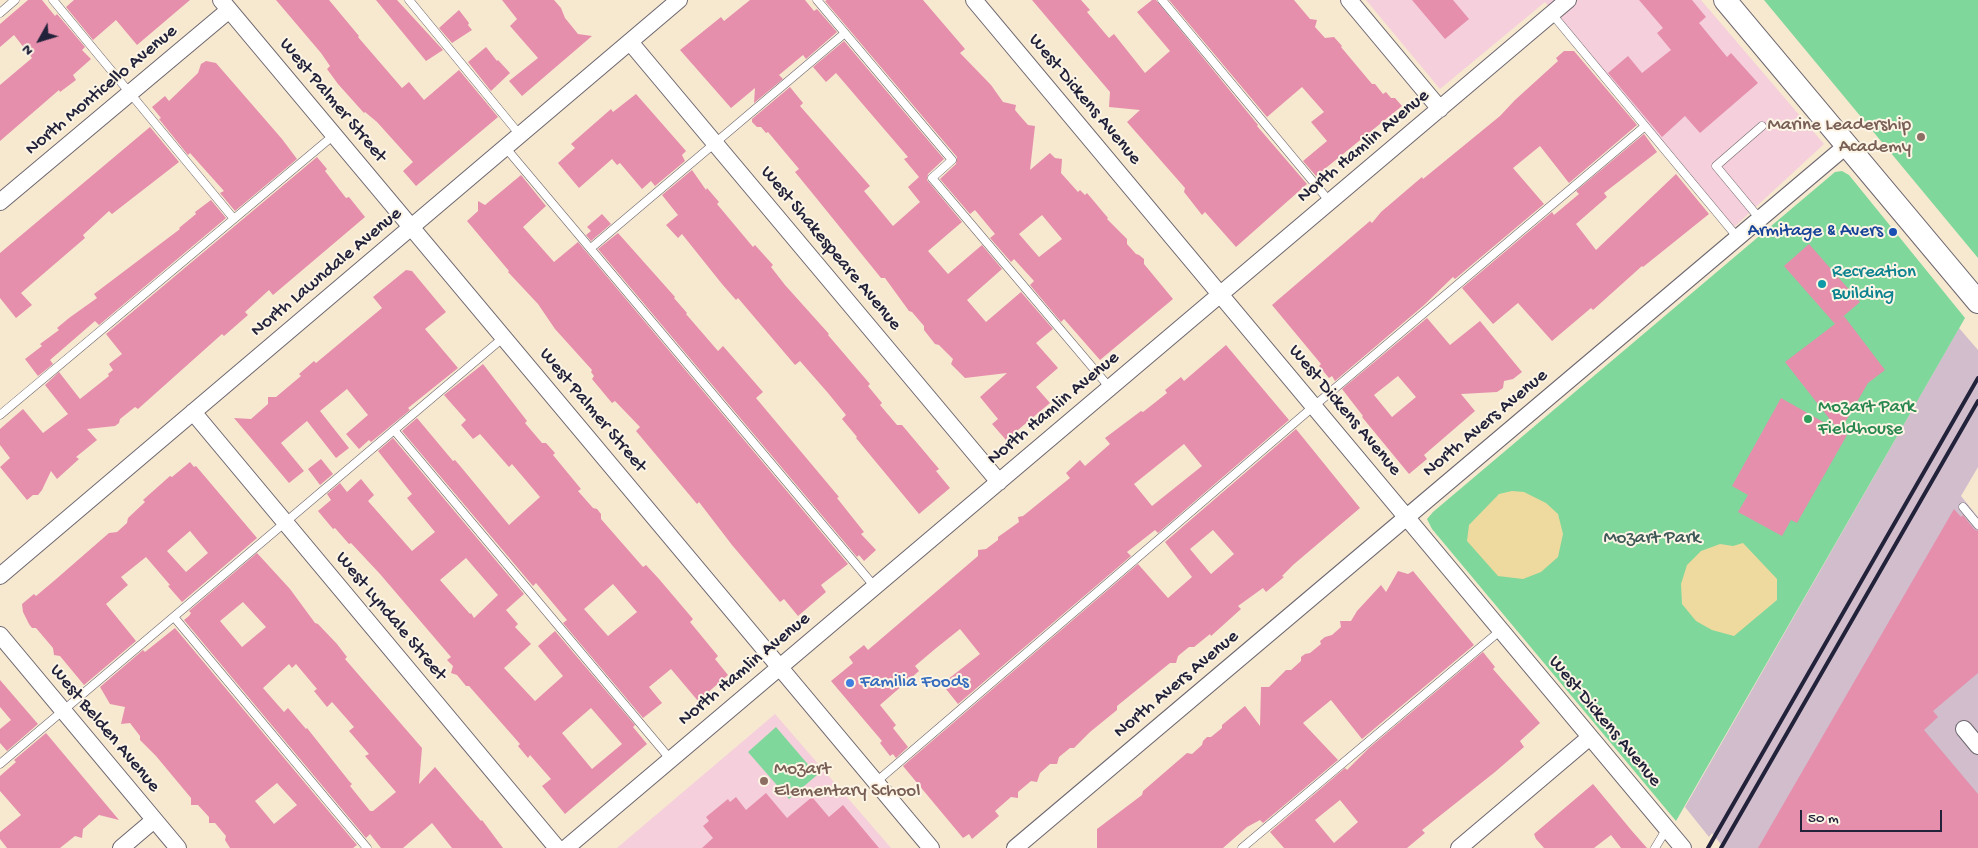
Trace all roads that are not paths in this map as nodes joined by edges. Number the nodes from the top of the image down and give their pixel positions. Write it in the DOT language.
graph roads {
  1 [pos="15,0"];
  2 [pos="53,0"];
  3 [pos="409,0"];
  4 [pos="679,0"];
  5 [pos="817,0"];
  6 [pos="974,0"];
  7 [pos="1162,0"];
  8 [pos="1349,0"];
  9 [pos="1568,0"];
  10 [pos="1725,0"];
  11 [pos="225,5"];
  12 [pos="0,13"];
  13 [pos="1552,14"];
  14 [pos="845,33"];
  15 [pos="630,42"];
  16 [pos="129,94"];
  17 [pos="1440,109"];
  18 [pos="1762,126"];
  19 [pos="1644,127"];
  20 [pos="334,135"];
  21 [pos="520,135"];
  22 [pos="715,143"];
  23 [pos="1846,146"];
  24 [pos="505,148"];
  25 [pos="0,202"];
  26 [pos="1330,202"];
  27 [pos="1760,219"];
  28 [pos="234,220"];
  29 [pos="411,227"];
  30 [pos="1738,238"];
  31 [pos="590,248"];
  32 [pos="1221,294"];
  33 [pos="1978,302"];
  34 [pos="504,337"];
  35 [pos="1110,388"];
  36 [pos="1314,406"];
  37 [pos="193,412"];
  38 [pos="0,415"];
  39 [pos="394,430"];
  40 [pos="999,482"];
  41 [pos="1963,507"];
  42 [pos="1407,517"];
  43 [pos="285,522"];
  44 [pos="1978,525"];
  45 [pos="0,576"];
  46 [pos="875,587"];
  47 [pos="174,616"];
  48 [pos="1500,630"];
  49 [pos="0,635"];
  50 [pos="780,667"];
  51 [pos="63,710"];
  52 [pos="1964,729"];
  53 [pos="1590,737"];
  54 [pos="1978,746"];
  55 [pos="671,760"];
  56 [pos="0,764"];
  57 [pos="876,782"];
  58 [pos="154,820"];
  59 [pos="1666,828"];
  60 [pos="121,848"];
  61 [pos="178,848"];
  62 [pos="367,848"];
  63 [pos="557,848"];
  64 [pos="566,848"];
  65 [pos="931,848"];
  66 [pos="1015,848"];
  67 [pos="1242,848"];
  68 [pos="1459,848"];
  69 [pos="1655,848"];
  70 [pos="1683,848"];
  1 -- 12 [label="lane"];
  2 -- 16 [label="lane"];
  3 -- 21 [label="lane"];
  4 -- 15 [label="street, North Lawndale Avenue"];
  5 -- 14 [label="lane"];
  6 -- 32 [label="street, West Dickens Avenue"];
  7 -- 26 [label="lane"];
  8 -- 17 [label="street"];
  9 -- 13 [label="street, North Hamlin Avenue"];
  10 -- 23 [label="main road"];
  11 -- 16 [label="street, North Monticello Avenue"];
  11 -- 20 [label="street, West Palmer Street"];
  13 -- 17 [label="street, North Hamlin Avenue"];
  13 -- 19 [label="lane"];
  14 -- 22 [label="lane"];
  14 -- 35 [label="lane"];
  15 -- 21 [label="street, North Lawndale Avenue"];
  15 -- 22 [label="street, West Shakespeare Avenue"];
  16 -- 25 [label="street, North Monticello Avenue"];
  16 -- 28 [label="lane"];
  17 -- 26 [label="street, North Hamlin Avenue"];
  18 -- 27 [label="lane"];
  19 -- 30 [label="lane"];
  19 -- 36 [label="lane"];
  20 -- 28 [label="lane"];
  20 -- 29 [label="street, West Palmer Street"];
  21 -- 24 [label="street, North Lawndale Avenue"];
  22 -- 31 [label="lane"];
  22 -- 40 [label="street, West Shakespeare Avenue"];
  23 -- 27 [label="street, North Avers Avenue"];
  23 -- 33 [label="main road"];
  24 -- 29 [label="street, North Lawndale Avenue"];
  24 -- 31 [label="lane"];
  26 -- 32 [label="street, North Hamlin Avenue"];
  27 -- 30 [label="street, North Avers Avenue"];
  28 -- 38 [label="lane"];
  29 -- 34 [label="street, West Palmer Street"];
  29 -- 37 [label="street, North Lawndale Avenue"];
  30 -- 42 [label="street, North Avers Avenue"];
  31 -- 46 [label="lane"];
  32 -- 35 [label="street, North Hamlin Avenue"];
  32 -- 36 [label="street, West Dickens Avenue"];
  34 -- 39 [label="lane"];
  34 -- 50 [label="street, West Palmer Street"];
  35 -- 40 [label="street, North Hamlin Avenue"];
  36 -- 42 [label="street, West Dickens Avenue"];
  36 -- 57 [label="lane"];
  37 -- 43 [label="street, West Lyndale Street"];
  37 -- 45 [label="street, North Lawndale Avenue"];
  39 -- 43 [label="lane"];
  39 -- 55 [label="lane"];
  40 -- 46 [label="street, North Hamlin Avenue"];
  41 -- 44 [label="lane"];
  42 -- 48 [label="street, West Dickens Avenue"];
  42 -- 66 [label="street, North Avers Avenue"];
  43 -- 47 [label="lane"];
  43 -- 63 [label="street, West Lyndale Street"];
  46 -- 50 [label="street, North Hamlin Avenue"];
  47 -- 51 [label="lane"];
  47 -- 62 [label="lane"];
  48 -- 53 [label="street, West Dickens Avenue"];
  48 -- 67 [label="lane"];
  49 -- 51 [label="street, West Belden Avenue"];
  50 -- 55 [label="street, North Hamlin Avenue"];
  50 -- 57 [label="street, West Palmer Street"];
  51 -- 56 [label="lane"];
  51 -- 58 [label="street, West Belden Avenue"];
  52 -- 54 [label="street"];
  53 -- 59 [label="street, West Dickens Avenue"];
  53 -- 68 [label="street"];
  55 -- 64 [label="street, North Hamlin Avenue"];
  57 -- 65 [label="street, West Palmer Street"];
  58 -- 60 [label="street"];
  58 -- 61 [label="street, West Belden Avenue"];
  59 -- 69 [label="lane"];
  59 -- 70 [label="street, West Dickens Avenue"];
}
